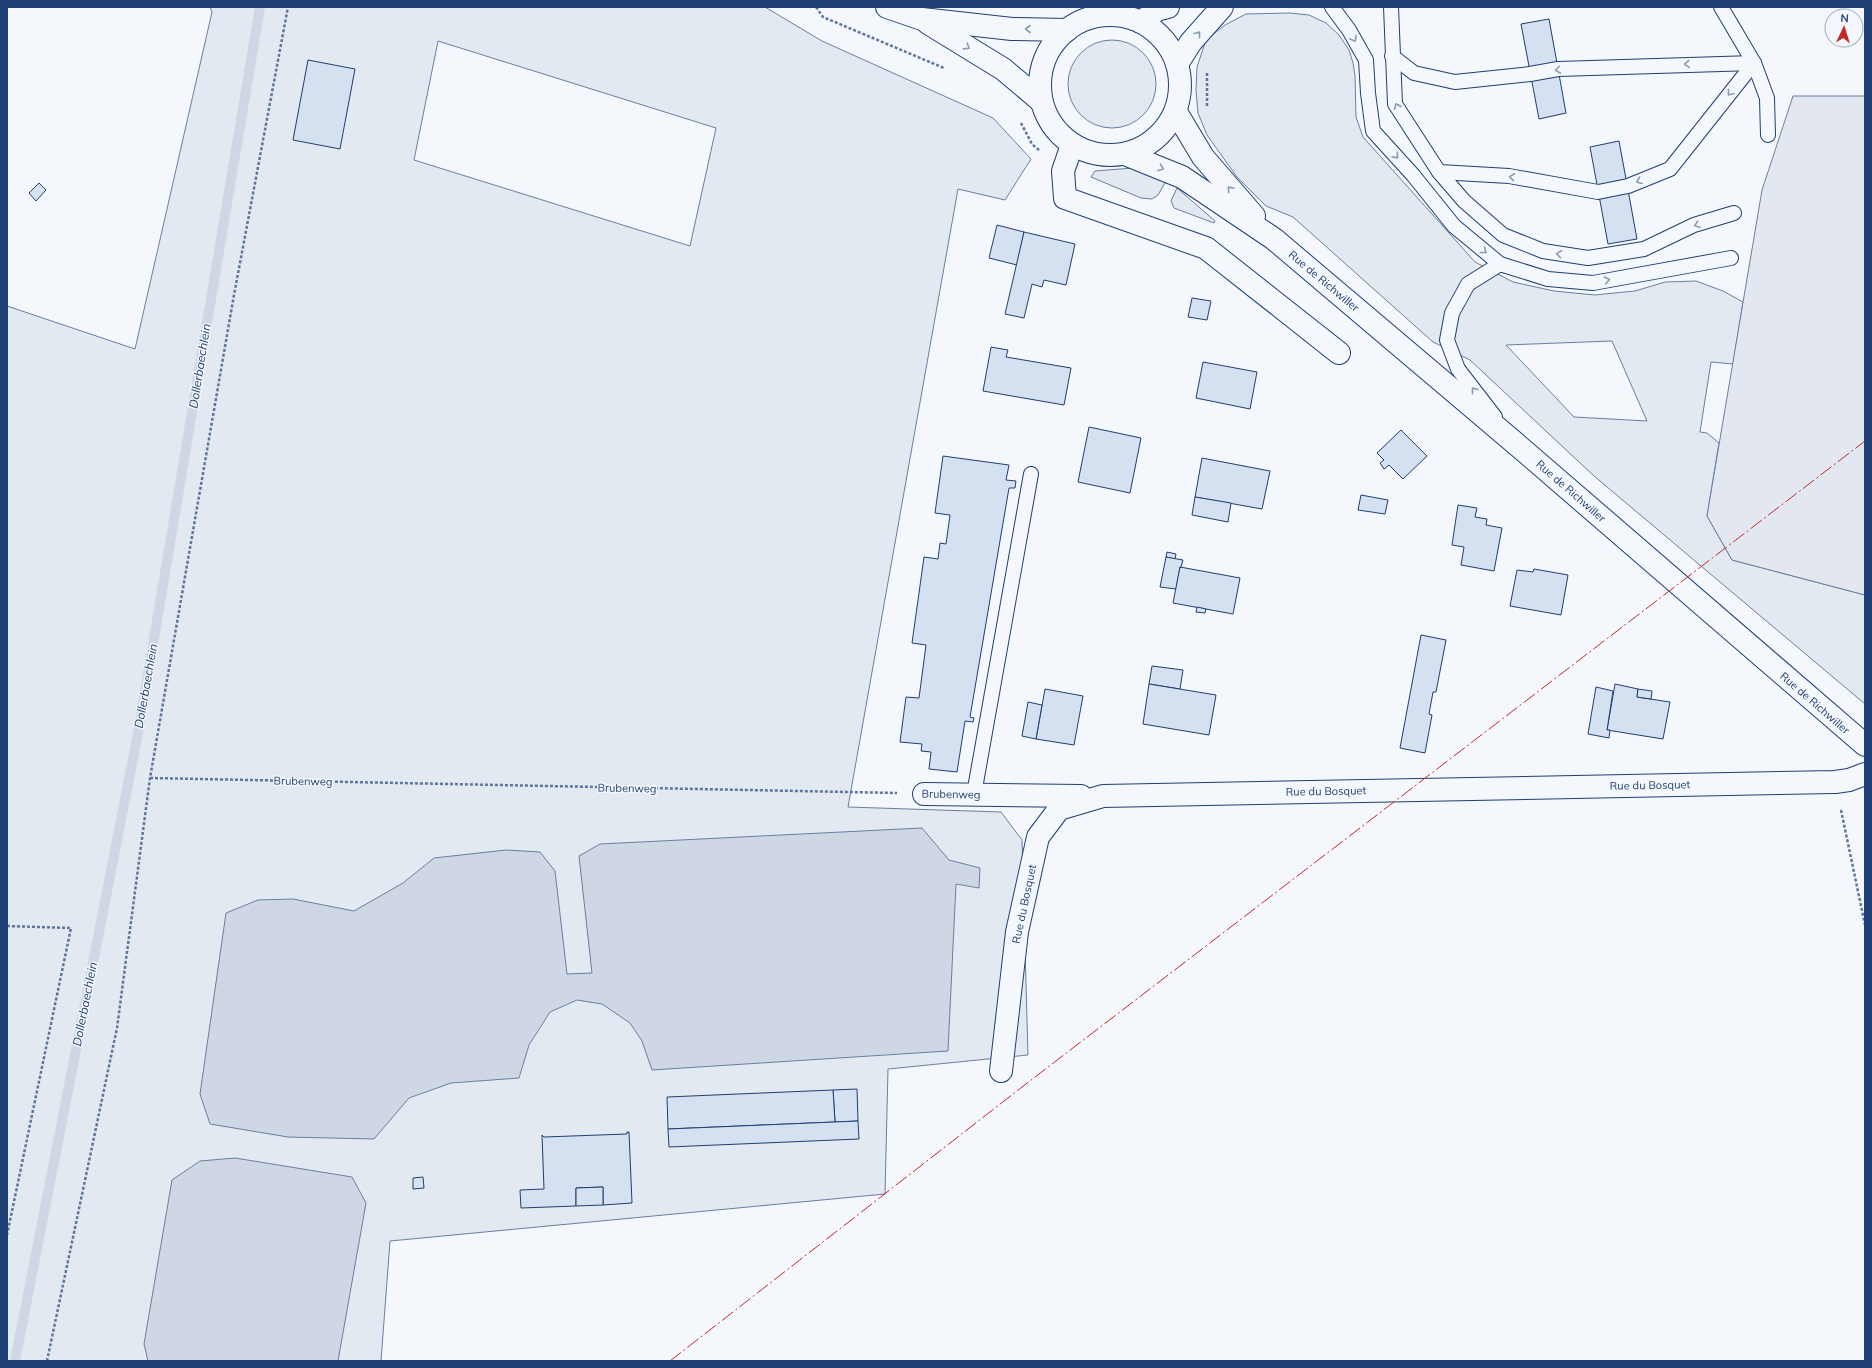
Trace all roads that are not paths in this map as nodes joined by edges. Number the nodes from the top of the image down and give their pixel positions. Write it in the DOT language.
graph roads {
  1 [pos="887,7"];
  2 [pos="1168,7"];
  3 [pos="1222,7"];
  4 [pos="1332,7"];
  5 [pos="1391,7"];
  6 [pos="1721,7"];
  7 [pos="922,19"];
  8 [pos="1141,22"];
  9 [pos="1067,30"];
  10 [pos="1392,56"];
  11 [pos="1754,62"];
  12 [pos="1178,64"];
  13 [pos="1041,101"];
  14 [pos="1176,112"];
  15 [pos="1768,135"];
  16 [pos="1072,145"];
  17 [pos="1125,154"];
  18 [pos="1438,172"];
  19 [pos="1734,213"];
  20 [pos="1274,240"];
  21 [pos="1731,258"];
  22 [pos="1500,264"];
  23 [pos="1339,352"];
  24 [pos="1515,443"];
  25 [pos="1032,474"];
  26 [pos="1865,745"];
  27 [pos="1865,774"];
  28 [pos="924,794"];
  29 [pos="974,794"];
  30 [pos="1103,796"];
  31 [pos="1001,1071"];
  1 -- 7 [label="main road"];
  2 -- 8 [label="main road"];
  12 -- 3 [label="main road, one-way"];
  4 -- 22 [label="lane, one-way"];
  5 -- 10 [label="lane"];
  6 -- 11 [label="lane"];
  9 -- 7 [label="main road, one-way"];
  7 -- 13 [label="main road, one-way"];
  8 -- 9 [label="main road"];
  8 -- 12 [label="main road"];
  9 -- 13 [label="main road"];
  11 -- 10 [label="lane, one-way"];
  18 -- 10 [label="lane, one-way"];
  11 -- 15 [label="lane"];
  11 -- 18 [label="lane, one-way"];
  12 -- 14 [label="main road"];
  13 -- 16 [label="main road"];
  14 -- 17 [label="main road"];
  20 -- 14 [label="main road, Rue de Richwiller, one-way"];
  16 -- 17 [label="main road"];
  16 -- 23 [label="main road"];
  17 -- 20 [label="main road, Rue de Richwiller, one-way"];
  19 -- 18 [label="lane, one-way"];
  20 -- 24 [label="main road, Rue de Richwiller"];
  22 -- 21 [label="lane, one-way"];
  24 -- 22 [label="lane, one-way"];
  24 -- 26 [label="main road, Rue de Richwiller"];
  25 -- 29 [label="lane"];
  27 -- 30 [label="main road, Rue du Bosquet"];
  28 -- 29 [label="main road, Brubenweg"];
  29 -- 30 [label="main road, Brubenweg"];
  30 -- 31 [label="main road, Rue du Bosquet"];
}
